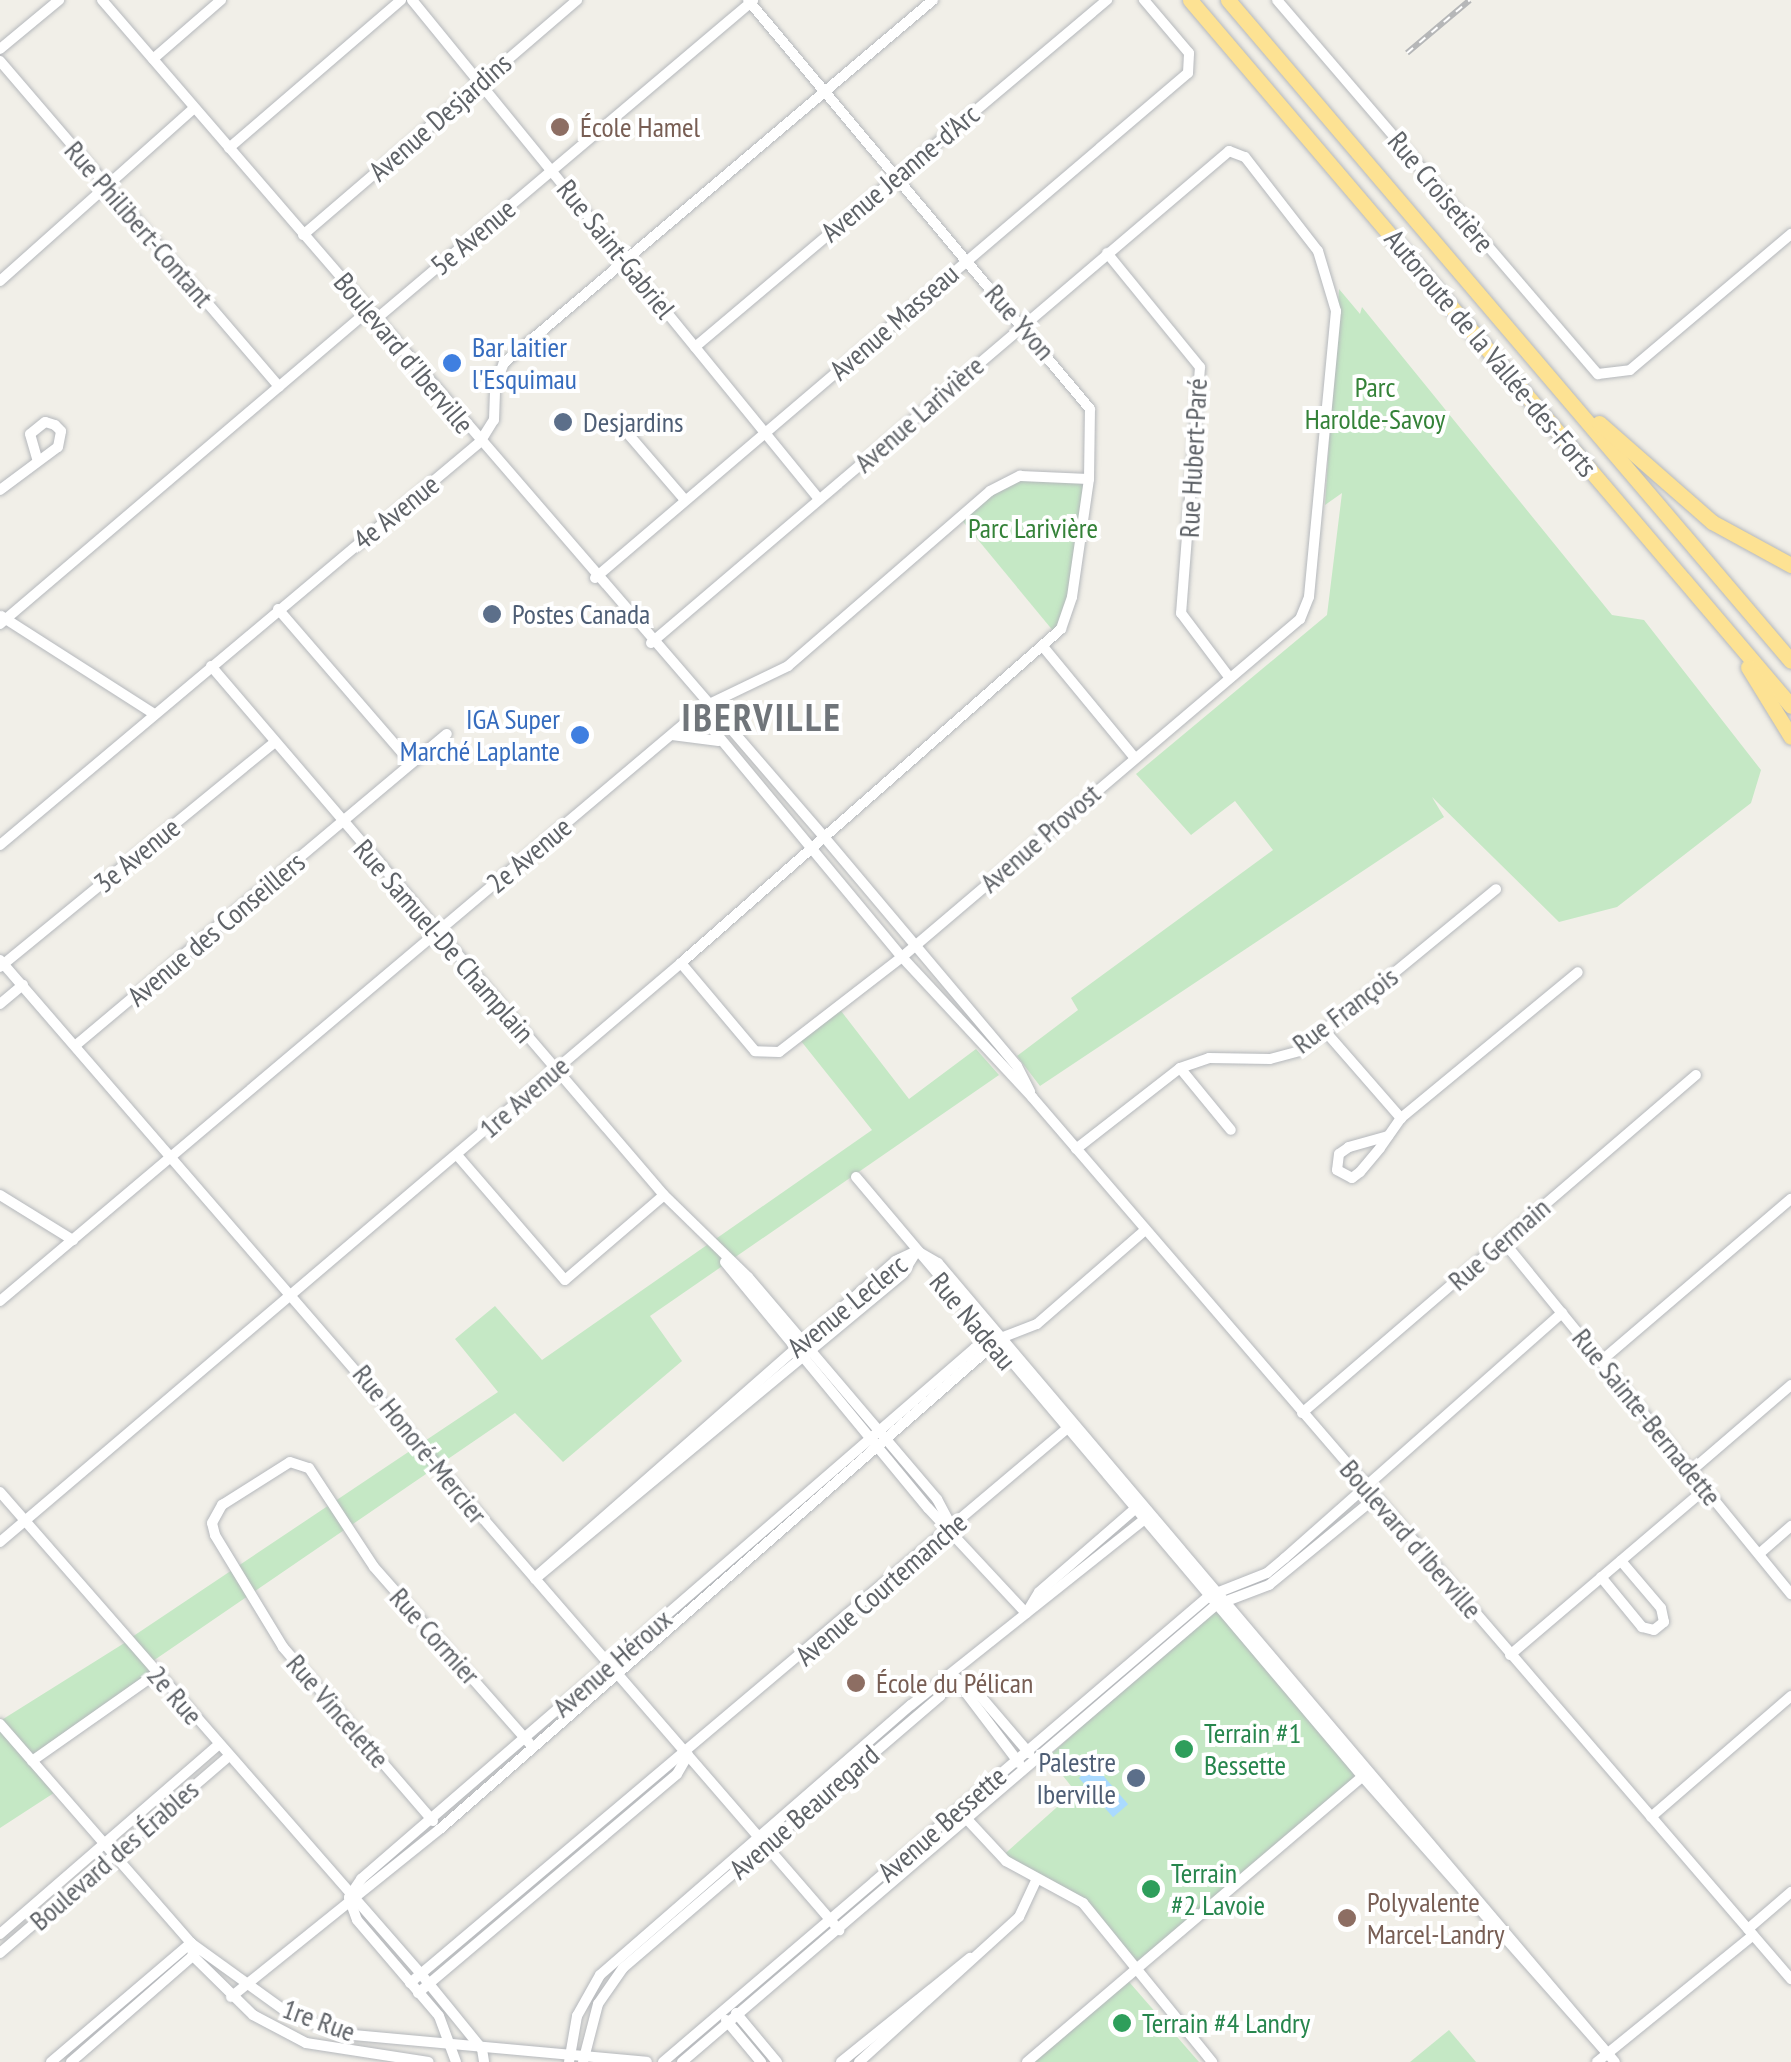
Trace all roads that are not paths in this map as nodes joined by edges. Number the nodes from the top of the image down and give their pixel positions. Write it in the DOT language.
graph roads {
  1 [pos="59,0"];
  2 [pos="102,0"];
  3 [pos="221,0"];
  4 [pos="402,0"];
  5 [pos="412,0"];
  6 [pos="577,0"];
  7 [pos="933,0"];
  8 [pos="1107,0"];
  9 [pos="1144,0"];
  10 [pos="1190,0"];
  11 [pos="1228,0"];
  12 [pos="1277,0"];
  13 [pos="751,1"];
  14 [pos="0,49"];
  15 [pos="152,59"];
  16 [pos="0,61"];
  17 [pos="480,83"];
  18 [pos="824,90"];
  19 [pos="194,108"];
  20 [pos="229,148"];
  21 [pos="552,171"];
  22 [pos="894,175"];
  23 [pos="106,185"];
  24 [pos="302,234"];
  25 [pos="1791,234"];
  26 [pos="1107,253"];
  27 [pos="624,260"];
  28 [pos="966,260"];
  29 [pos="0,281"];
  30 [pos="372,316"];
  31 [pos="1022,326"];
  32 [pos="695,347"];
  33 [pos="279,387"];
  34 [pos="1560,389"];
  35 [pos="624,428"];
  36 [pos="765,432"];
  37 [pos="480,442"];
  38 [pos="37,459"];
  39 [pos="1089,479"];
  40 [pos="0,490"];
  41 [pos="819,499"];
  42 [pos="685,500"];
  43 [pos="1791,565"];
  44 [pos="595,578"];
  45 [pos="278,609"];
  46 [pos="1306,612"];
  47 [pos="2,620"];
  48 [pos="1726,630"];
  49 [pos="651,643"];
  50 [pos="1045,649"];
  51 [pos="1791,661"];
  52 [pos="211,666"];
  53 [pos="1229,677"];
  54 [pos="705,706"];
  55 [pos="1791,706"];
  56 [pos="154,714"];
  57 [pos="447,734"];
  58 [pos="672,735"];
  59 [pos="1791,736"];
  60 [pos="274,743"];
  61 [pos="728,747"];
  62 [pos="1134,757"];
  63 [pos="410,763"];
  64 [pos="342,823"];
  65 [pos="825,838"];
  66 [pos="0,844"];
  67 [pos="812,849"];
  68 [pos="1496,889"];
  69 [pos="436,933"];
  70 [pos="915,946"];
  71 [pos="902,957"];
  72 [pos="1,963"];
  73 [pos="680,963"];
  74 [pos="1578,972"];
  75 [pos="23,985"];
  76 [pos="0,1004"];
  77 [pos="1324,1031"];
  78 [pos="76,1046"];
  79 [pos="1180,1068"];
  80 [pos="556,1070"];
  81 [pos="1696,1076"];
  82 [pos="1032,1097"];
  83 [pos="1402,1118"];
  84 [pos="1231,1130"];
  85 [pos="1388,1136"];
  86 [pos="1076,1148"];
  87 [pos="174,1155"];
  88 [pos="457,1155"];
  89 [pos="856,1178"];
  90 [pos="0,1195"];
  91 [pos="664,1195"];
  92 [pos="1791,1200"];
  93 [pos="1146,1230"];
  94 [pos="73,1240"];
  95 [pos="1503,1240"];
  96 [pos="917,1251"];
  97 [pos="722,1256"];
  98 [pos="294,1293"];
  99 [pos="0,1302"];
  100 [pos="1562,1313"];
  101 [pos="998,1343"];
  102 [pos="793,1349"];
  103 [pos="805,1351"];
  104 [pos="1601,1360"];
  105 [pos="1791,1385"];
  106 [pos="727,1406"];
  107 [pos="1302,1413"];
  108 [pos="735,1416"];
  109 [pos="1070,1426"];
  110 [pos="878,1431"];
  111 [pos="868,1439"];
  112 [pos="883,1445"];
  113 [pos="1691,1472"];
  114 [pos="1367,1487"];
  115 [pos="1705,1489"];
  116 [pos="0,1492"];
  117 [pos="1375,1498"];
  118 [pos="1138,1506"];
  119 [pos="1147,1517"];
  120 [pos="25,1522"];
  121 [pos="1791,1526"];
  122 [pos="596,1527"];
  123 [pos="952,1528"];
  124 [pos="1312,1534"];
  125 [pos="0,1542"];
  126 [pos="1322,1546"];
  127 [pos="744,1548"];
  128 [pos="1758,1554"];
  129 [pos="754,1558"];
  130 [pos="1621,1560"];
  131 [pos="1601,1577"];
  132 [pos="535,1579"];
  133 [pos="250,1583"];
  134 [pos="1791,1594"];
  135 [pos="1218,1599"];
  136 [pos="1026,1613"];
  137 [pos="1510,1654"];
  138 [pos="614,1669"];
  139 [pos="156,1674"];
  140 [pos="953,1676"];
  141 [pos="1791,1696"];
  142 [pos="0,1724"];
  143 [pos="529,1743"];
  144 [pos="218,1746"];
  145 [pos="1027,1751"];
  146 [pos="688,1754"];
  147 [pos="228,1756"];
  148 [pos="1016,1760"];
  149 [pos="32,1761"];
  150 [pos="1037,1761"];
  151 [pos="1026,1771"];
  152 [pos="1366,1773"];
  153 [pos="480,1777"];
  154 [pos="489,1786"];
  155 [pos="958,1810"];
  156 [pos="1651,1817"];
  157 [pos="432,1818"];
  158 [pos="968,1820"];
  159 [pos="440,1830"];
  160 [pos="762,1840"];
  161 [pos="104,1844"];
  162 [pos="114,1855"];
  163 [pos="557,1858"];
  164 [pos="566,1868"];
  165 [pos="1036,1881"];
  166 [pos="1791,1892"];
  167 [pos="349,1897"];
  168 [pos="830,1920"];
  169 [pos="839,1930"];
  170 [pos="1750,1932"];
  171 [pos="0,1934"];
  172 [pos="647,1940"];
  173 [pos="190,1943"];
  174 [pos="203,1947"];
  175 [pos="0,1954"];
  176 [pos="976,1955"];
  177 [pos="193,1956"];
  178 [pos="1134,1971"];
  179 [pos="425,1979"];
  180 [pos="1791,1980"];
  181 [pos="245,1986"];
  182 [pos="414,1988"];
  183 [pos="232,1997"];
  184 [pos="729,2014"];
  185 [pos="453,2047"];
  186 [pos="482,2049"];
  187 [pos="1611,2057"];
  188 [pos="569,2058"];
  189 [pos="583,2059"];
  190 [pos="50,2062"];
  191 [pos="71,2062"];
  192 [pos="429,2062"];
  193 [pos="456,2062"];
  194 [pos="484,2062"];
  195 [pos="647,2062"];
  196 [pos="663,2062"];
  197 [pos="682,2062"];
  198 [pos="761,2062"];
  199 [pos="777,2062"];
  200 [pos="842,2062"];
  201 [pos="859,2062"];
  202 [pos="1027,2062"];
  203 [pos="1212,2062"];
  204 [pos="1597,2062"];
  1 -- 14 [label="street"];
  2 -- 15 [label="street, Boulevard d'Iberville"];
  3 -- 15 [label="street"];
  4 -- 20 [label="street"];
  5 -- 17 [label="street, Rue Saint-Gabriel"];
  6 -- 17 [label="street, Avenue Desjardins"];
  7 -- 18 [label="street"];
  8 -- 22 [label="street, Avenue Jeanne-d'Arc"];
  9 -- 28 [label="street, Avenue Masseau"];
  10 -- 48 [label="highway, Autoroute de la Vallée-des-Forts"];
  11 -- 34 [label="highway, Autoroute de la Vallée-des-Forts"];
  12 -- 25 [label="street, Rue Croisetière"];
  13 -- 18 [label="street, Rue Yvon"];
  13 -- 21 [label="street, 5e Avenue"];
  15 -- 19 [label="street, Boulevard d'Iberville"];
  16 -- 23 [label="street, Rue Philibert-Contant"];
  17 -- 21 [label="street, Rue Saint-Gabriel"];
  17 -- 24 [label="street, Avenue Desjardins"];
  18 -- 22 [label="street, Rue Yvon"];
  18 -- 27 [label="street"];
  19 -- 20 [label="street, Boulevard d'Iberville"];
  19 -- 23 [label="street"];
  20 -- 24 [label="street, Boulevard d'Iberville"];
  21 -- 27 [label="street, Rue Saint-Gabriel"];
  21 -- 30 [label="street, 5e Avenue"];
  22 -- 28 [label="street, Rue Yvon"];
  22 -- 32 [label="street, Avenue Jeanne-d'Arc"];
  23 -- 29 [label="street"];
  23 -- 33 [label="street, Rue Philibert-Contant"];
  24 -- 30 [label="street, Boulevard d'Iberville"];
  26 -- 31 [label="street, Avenue Larivière"];
  26 -- 46 [label="street, Avenue Larivière"];
  26 -- 53 [label="street, Rue Hubert-Paré"];
  27 -- 32 [label="street, Rue Saint-Gabriel"];
  27 -- 37 [label="street"];
  28 -- 31 [label="street, Rue Yvon"];
  28 -- 36 [label="street, Avenue Masseau"];
  30 -- 33 [label="street, 5e Avenue"];
  30 -- 37 [label="street, Boulevard d'Iberville"];
  31 -- 39 [label="street, Rue Yvon"];
  31 -- 41 [label="street, Avenue Larivière"];
  32 -- 36 [label="street, Rue Saint-Gabriel"];
  33 -- 47 [label="street, 5e Avenue"];
  34 -- 43 [label="highway"];
  34 -- 51 [label="highway, Autoroute de la Vallée-des-Forts"];
  35 -- 42 [label="street"];
  36 -- 41 [label="street, Rue Saint-Gabriel"];
  36 -- 42 [label="street, Avenue Masseau"];
  37 -- 44 [label="street, Boulevard d'Iberville"];
  37 -- 45 [label="street, 4e Avenue"];
  38 -- 40 [label="street"];
  39 -- 50 [label="street, Rue Yvon"];
  39 -- 54 [label="street, 2e Avenue"];
  41 -- 49 [label="street, Avenue Larivière"];
  42 -- 44 [label="street, Avenue Masseau"];
  44 -- 49 [label="street, Boulevard d'Iberville"];
  45 -- 52 [label="street, 4e Avenue"];
  45 -- 63 [label="street"];
  46 -- 53 [label="street, Avenue Provost"];
  47 -- 56 [label="street"];
  48 -- 55 [label="highway, Autoroute de la Vallée-des-Forts"];
  48 -- 59 [label="highway"];
  49 -- 54 [label="street, Boulevard d'Iberville"];
  50 -- 62 [label="street"];
  50 -- 65 [label="street, 1re Avenue"];
  52 -- 56 [label="street, 4e Avenue"];
  52 -- 60 [label="street, Rue Samuel-De Champlain"];
  53 -- 62 [label="street, Avenue Provost"];
  54 -- 58 [label="street, 2e Avenue"];
  54 -- 61 [label="street, Boulevard d'Iberville"];
  54 -- 65 [label="street, Boulevard d'Iberville"];
  56 -- 66 [label="street, 4e Avenue"];
  57 -- 63 [label="street, Avenue des Conseillers"];
  58 -- 61 [label="street"];
  58 -- 69 [label="street, 2e Avenue"];
  60 -- 64 [label="street, Rue Samuel-De Champlain"];
  60 -- 72 [label="street, 3e Avenue"];
  61 -- 67 [label="street, Boulevard d'Iberville"];
  62 -- 70 [label="street, Avenue Provost"];
  63 -- 64 [label="street, Avenue des Conseillers"];
  64 -- 69 [label="street, Rue Samuel-De Champlain"];
  64 -- 78 [label="street, Avenue des Conseillers"];
  65 -- 67 [label="street, 1re Avenue"];
  65 -- 70 [label="street, Boulevard d'Iberville"];
  67 -- 71 [label="street, Boulevard d'Iberville"];
  67 -- 73 [label="street, 1re Avenue"];
  68 -- 77 [label="street, Rue François"];
  69 -- 80 [label="street, Rue Samuel-De Champlain"];
  69 -- 87 [label="street, 2e Avenue"];
  70 -- 71 [label="street, Avenue Provost"];
  70 -- 82 [label="street, Boulevard d'Iberville"];
  71 -- 73 [label="street, Avenue Provost"];
  71 -- 82 [label="street, Boulevard d'Iberville"];
  72 -- 75 [label="street, Rue Honoré-Mercier"];
  73 -- 80 [label="street, 1re Avenue"];
  74 -- 83 [label="street"];
  75 -- 76 [label="street"];
  75 -- 78 [label="street, Rue Honoré-Mercier"];
  77 -- 79 [label="street, Rue François"];
  77 -- 83 [label="street"];
  78 -- 87 [label="street, Rue Honoré-Mercier"];
  79 -- 84 [label="street"];
  79 -- 86 [label="street, Rue François"];
  80 -- 88 [label="street, 1re Avenue"];
  80 -- 91 [label="street, Rue Samuel-De Champlain"];
  81 -- 95 [label="street, Rue Germain"];
  82 -- 86 [label="street, Boulevard d'Iberville"];
  83 -- 85 [label="street"];
  85 -- 85 [label="street"];
  86 -- 93 [label="street, Boulevard d'Iberville"];
  87 -- 94 [label="street, 2e Avenue"];
  87 -- 98 [label="street, Rue Honoré-Mercier"];
  88 -- 91 [label="street"];
  88 -- 98 [label="street, 1re Avenue"];
  89 -- 96 [label="street, Rue Nadeau"];
  90 -- 94 [label="street"];
  91 -- 97 [label="street, Rue Samuel-De Champlain"];
  92 -- 104 [label="street"];
  93 -- 101 [label="street, Avenue Héroux"];
  93 -- 107 [label="street, Boulevard d'Iberville"];
  94 -- 99 [label="street, 2e Avenue"];
  95 -- 100 [label="street, Rue Sainte-Bernadette"];
  95 -- 107 [label="street, Rue Germain"];
  96 -- 101 [label="street, Rue Nadeau"];
  96 -- 103 [label="street, Avenue Leclerc"];
  97 -- 102 [label="street, Rue Samuel-De Champlain"];
  97 -- 103 [label="street, Rue Samuel-De Champlain"];
  98 -- 120 [label="street, 1re Avenue"];
  98 -- 132 [label="street, Rue Honoré-Mercier"];
  100 -- 104 [label="street, Rue Sainte-Bernadette"];
  100 -- 114 [label="street, Avenue Bessette"];
  101 -- 109 [label="street, Rue Nadeau"];
  101 -- 110 [label="street, Avenue Héroux"];
  101 -- 112 [label="street, Avenue Héroux"];
  102 -- 103 [label="street, Avenue Leclerc"];
  102 -- 106 [label="street, Avenue Leclerc"];
  103 -- 108 [label="street, Avenue Leclerc"];
  103 -- 110 [label="street, Rue Samuel-De Champlain"];
  103 -- 111 [label="street, Rue Samuel-De Champlain"];
  104 -- 113 [label="street, Rue Sainte-Bernadette"];
  105 -- 113 [label="street"];
  106 -- 108 [label="street"];
  106 -- 122 [label="street, Avenue Leclerc"];
  107 -- 114 [label="street, Boulevard d'Iberville"];
  108 -- 122 [label="street, Avenue Leclerc"];
  109 -- 118 [label="street, Rue Nadeau"];
  109 -- 123 [label="street, Avenue Courtemanche"];
  110 -- 111 [label="street, Avenue Héroux"];
  110 -- 112 [label="street, Rue Samuel-De Champlain"];
  111 -- 112 [label="street, Rue Samuel-De Champlain"];
  111 -- 127 [label="street, Avenue Héroux"];
  112 -- 123 [label="street, Rue Samuel-De Champlain"];
  112 -- 129 [label="street, Avenue Héroux"];
  113 -- 115 [label="street, Rue Sainte-Bernadette"];
  114 -- 117 [label="street, Boulevard d'Iberville"];
  114 -- 124 [label="street, Avenue Bessette"];
  115 -- 128 [label="street, Rue Sainte-Bernadette"];
  115 -- 130 [label="street"];
  116 -- 120 [label="street, 2e Rue"];
  117 -- 126 [label="street, Avenue Bessette"];
  117 -- 137 [label="street, Boulevard d'Iberville"];
  118 -- 119 [label="street, Rue Nadeau"];
  118 -- 136 [label="street, Avenue Beauregard"];
  119 -- 135 [label="street, Rue Nadeau"];
  119 -- 136 [label="street, Avenue Beauregard"];
  120 -- 125 [label="street, 1re Avenue"];
  120 -- 139 [label="street, 2e Rue"];
  121 -- 128 [label="street"];
  122 -- 132 [label="street, Avenue Leclerc"];
  123 -- 136 [label="street, Rue Samuel-De Champlain"];
  123 -- 146 [label="street, Avenue Courtemanche"];
  124 -- 126 [label="street"];
  124 -- 135 [label="street, Avenue Bessette"];
  126 -- 135 [label="street, Avenue Bessette"];
  127 -- 129 [label="street"];
  127 -- 138 [label="street, Avenue Héroux"];
  128 -- 134 [label="street, Rue Sainte-Bernadette"];
  129 -- 138 [label="street, Avenue Héroux"];
  130 -- 131 [label="street"];
  130 -- 131 [label="street"];
  131 -- 137 [label="street"];
  132 -- 138 [label="street, Rue Honoré-Mercier"];
  133 -- 143 [label="street, Rue Cormier"];
  133 -- 157 [label="street, Rue Vincelette"];
  135 -- 145 [label="street, Avenue Bessette"];
  135 -- 150 [label="street, Avenue Bessette"];
  135 -- 152 [label="street, Rue Nadeau"];
  136 -- 140 [label="street, Avenue Beauregard"];
  137 -- 156 [label="street, Boulevard d'Iberville"];
  138 -- 143 [label="street, Avenue Héroux"];
  138 -- 146 [label="street, Rue Honoré-Mercier"];
  139 -- 144 [label="street, 2e Rue"];
  139 -- 149 [label="street"];
  140 -- 145 [label="street"];
  140 -- 148 [label="street"];
  140 -- 160 [label="street, Avenue Beauregard"];
  141 -- 156 [label="street"];
  142 -- 149 [label="street"];
  143 -- 153 [label="street, Avenue Héroux"];
  143 -- 154 [label="street, Avenue Héroux"];
  144 -- 147 [label="street, 2e Rue"];
  144 -- 161 [label="street, Boulevard des Érables"];
  145 -- 148 [label="street, Avenue Bessette"];
  145 -- 150 [label="street"];
  146 -- 160 [label="street, Rue Honoré-Mercier"];
  146 -- 163 [label="street, Avenue Courtemanche"];
  146 -- 164 [label="street, Avenue Courtemanche"];
  147 -- 162 [label="street, Boulevard des Érables"];
  147 -- 167 [label="street, 2e Rue"];
  148 -- 151 [label="street"];
  148 -- 155 [label="street, Avenue Bessette"];
  149 -- 161 [label="street"];
  150 -- 151 [label="street, Avenue Bessette"];
  151 -- 158 [label="street, Avenue Bessette"];
  152 -- 178 [label="street"];
  152 -- 187 [label="street, Rue Nadeau"];
  153 -- 154 [label="street"];
  153 -- 157 [label="street, Avenue Héroux"];
  154 -- 159 [label="street, Avenue Héroux"];
  155 -- 158 [label="street"];
  155 -- 168 [label="street, Avenue Bessette"];
  156 -- 170 [label="street, Boulevard d'Iberville"];
  157 -- 159 [label="street, Rue Vincelette"];
  157 -- 167 [label="street, Avenue Héroux"];
  158 -- 165 [label="street"];
  158 -- 169 [label="street, Avenue Bessette"];
  159 -- 167 [label="street, Avenue Héroux"];
  160 -- 168 [label="street, Rue Honoré-Mercier"];
  160 -- 172 [label="street, Avenue Beauregard"];
  161 -- 162 [label="street"];
  161 -- 171 [label="street, Boulevard des Érables"];
  162 -- 173 [label="street"];
  162 -- 175 [label="street, Boulevard des Érables"];
  163 -- 164 [label="street"];
  163 -- 179 [label="street, Avenue Courtemanche"];
  164 -- 179 [label="street, Avenue Courtemanche"];
  165 -- 176 [label="street"];
  165 -- 178 [label="street"];
  166 -- 170 [label="street"];
  167 -- 179 [label="street, 2e Rue"];
  167 -- 181 [label="street, Avenue Héroux"];
  167 -- 182 [label="street, 2e Rue"];
  168 -- 169 [label="street, Rue Honoré-Mercier"];
  168 -- 184 [label="street, Avenue Bessette"];
  169 -- 184 [label="street, Avenue Bessette"];
  170 -- 180 [label="street, Boulevard d'Iberville"];
  170 -- 187 [label="street"];
  172 -- 188 [label="street, Avenue Beauregard"];
  172 -- 189 [label="street, Avenue Beauregard"];
  173 -- 174 [label="street, 1re Rue"];
  173 -- 177 [label="street"];
  173 -- 190 [label="street"];
  174 -- 177 [label="street"];
  174 -- 181 [label="street, 1re Rue"];
  176 -- 200 [label="street"];
  176 -- 201 [label="street"];
  177 -- 183 [label="street, 1re Rue"];
  177 -- 191 [label="street"];
  178 -- 202 [label="street"];
  178 -- 203 [label="street"];
  179 -- 182 [label="street, Avenue Courtemanche"];
  179 -- 186 [label="street, 2e Rue"];
  181 -- 183 [label="street, Avenue Héroux"];
  181 -- 185 [label="street, 1re Rue"];
  182 -- 185 [label="street, 2e Rue"];
  183 -- 192 [label="street, 1re Rue"];
  184 -- 196 [label="street, Avenue Bessette"];
  184 -- 197 [label="street, Avenue Bessette"];
  184 -- 198 [label="street"];
  184 -- 199 [label="street"];
  185 -- 186 [label="street, 1re Rue"];
  185 -- 193 [label="street, 2e Rue"];
  186 -- 188 [label="street, 1re Rue"];
  186 -- 194 [label="street"];
  187 -- 204 [label="street"];
  188 -- 189 [label="street, 1re Rue"];
  189 -- 195 [label="street, 1re Rue"];
}
